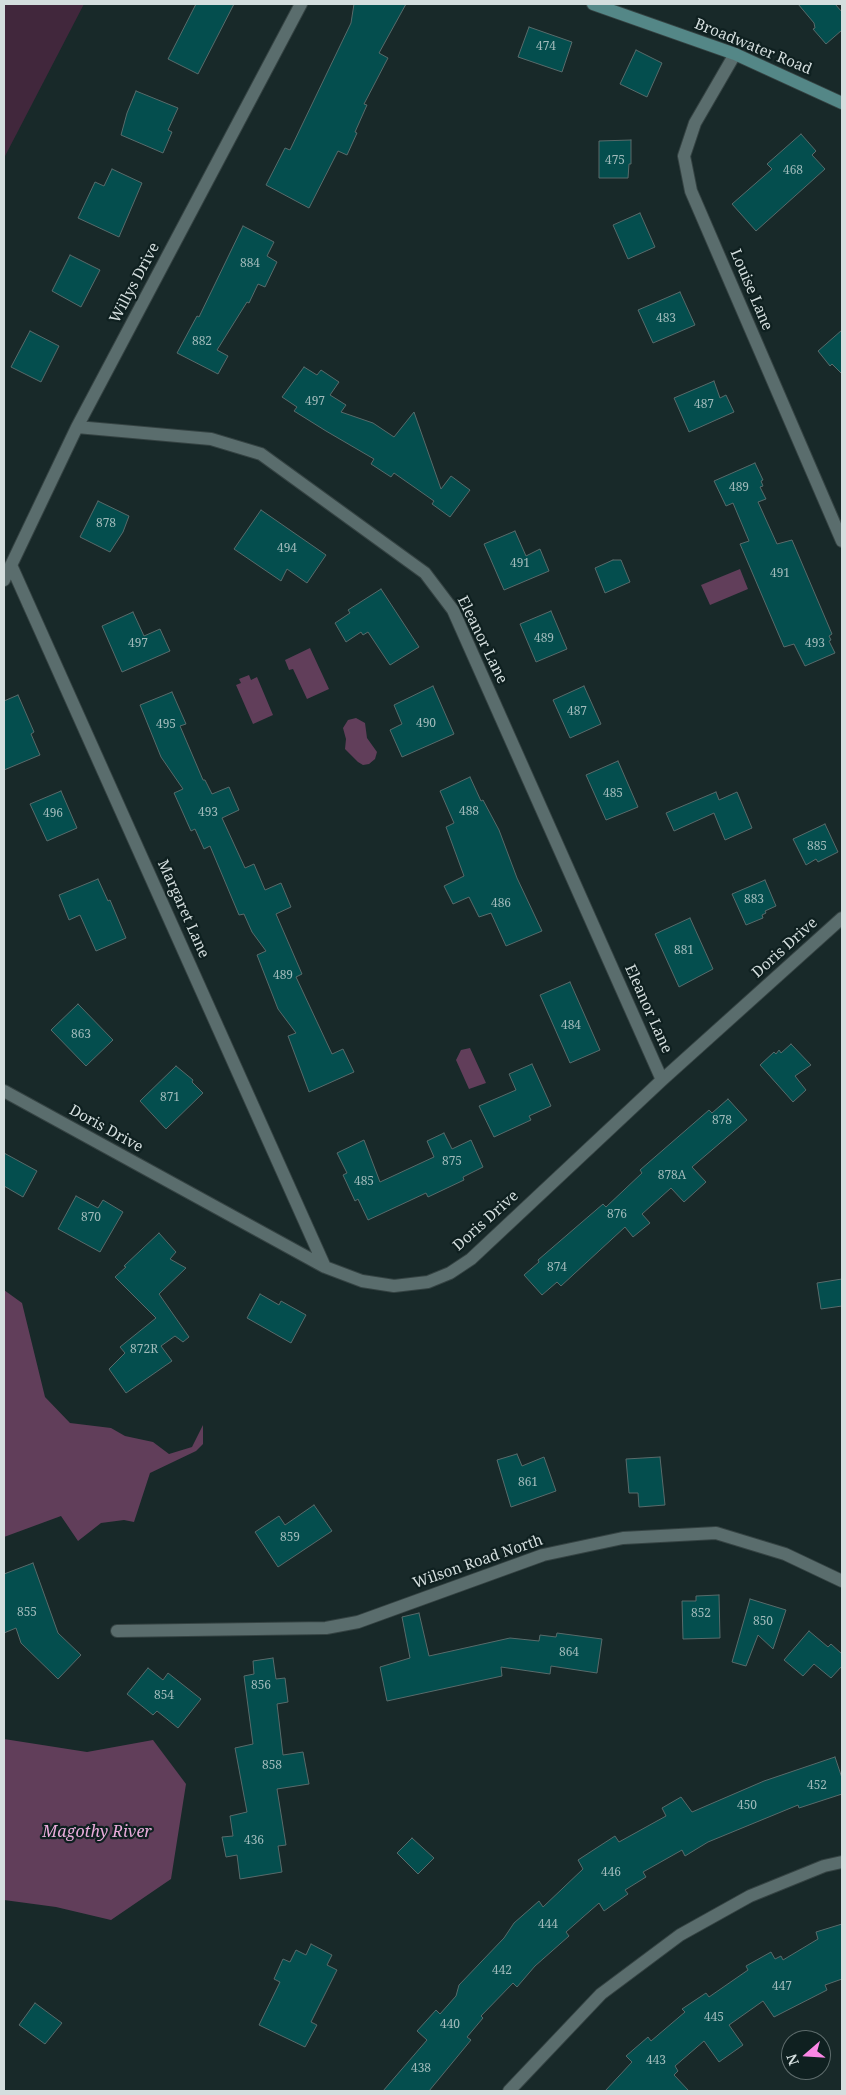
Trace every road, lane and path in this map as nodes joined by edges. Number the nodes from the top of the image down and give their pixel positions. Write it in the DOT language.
graph roads {
  1 [pos="301,4"];
  2 [pos="592,4"];
  3 [pos="736,54"];
  4 [pos="842,103"];
  5 [pos="77,427"];
  6 [pos="842,540"];
  7 [pos="11,565"];
  8 [pos="4,580"];
  9 [pos="842,918"];
  10 [pos="662,1080"];
  11 [pos="4,1091"];
  12 [pos="325,1266"];
  13 [pos="842,1581"];
  14 [pos="117,1631"];
  15 [pos="842,1862"];
  16 [pos="509,2091"];
  1 -- 5 [label="street, Willys Drive"];
  2 -- 3 [label="street, Broadwater Road"];
  3 -- 4 [label="street, Broadwater Road"];
  3 -- 6 [label="street, Louise Lane"];
  5 -- 7 [label="street, Willys Drive"];
  5 -- 10 [label="street, Eleanor Lane"];
  7 -- 8 [label="street, Willys Drive"];
  7 -- 12 [label="street, Margaret Lane"];
  9 -- 10 [label="street, Doris Drive"];
  10 -- 12 [label="street, Doris Drive"];
  11 -- 12 [label="street, Doris Drive"];
  13 -- 14 [label="street, Wilson Road North"];
  15 -- 16 [label="street"];
}
